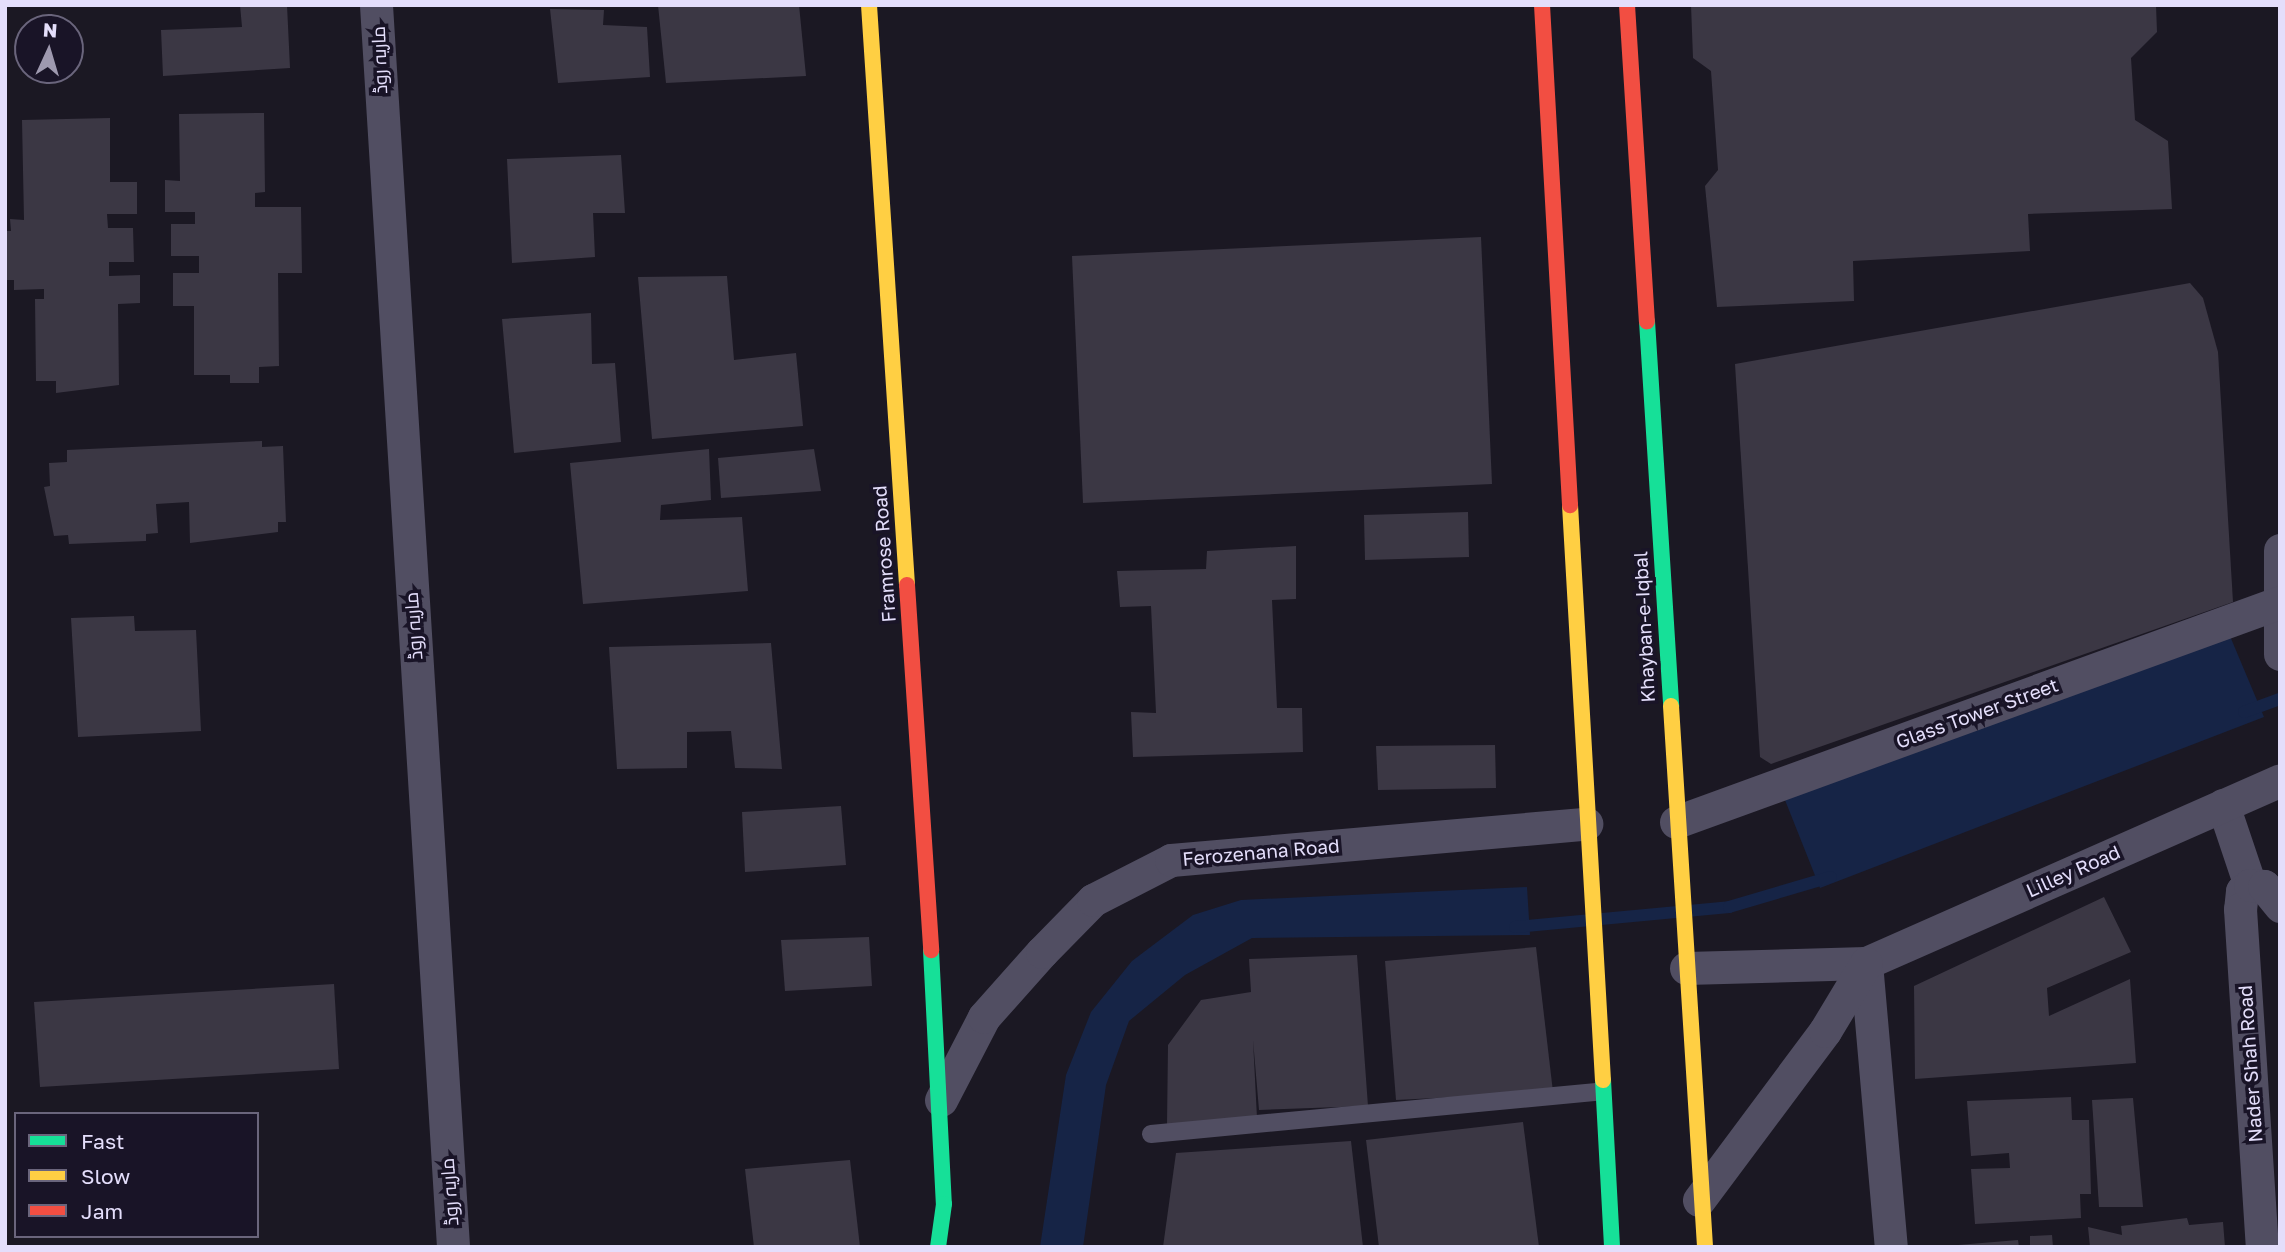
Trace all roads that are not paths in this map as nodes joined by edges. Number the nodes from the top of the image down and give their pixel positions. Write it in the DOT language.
graph roads {
  1 [pos="376,5"];
  2 [pos="869,5"];
  3 [pos="1542,5"];
  4 [pos="1627,5"];
  5 [pos="2280,550"];
  6 [pos="2278,603"];
  7 [pos="2280,654"];
  8 [pos="2280,780"];
  9 [pos="2223,805"];
  10 [pos="1676,822"];
  11 [pos="1586,824"];
  12 [pos="2250,885"];
  13 [pos="2280,906"];
  14 [pos="1866,963"];
  15 [pos="1686,968"];
  16 [pos="1602,1091"];
  17 [pos="940,1100"];
  18 [pos="1151,1134"];
  19 [pos="1699,1199"];
  20 [pos="453,1247"];
  21 [pos="938,1247"];
  22 [pos="1612,1247"];
  23 [pos="1705,1247"];
  24 [pos="1892,1247"];
  25 [pos="2262,1247"];
  1 -- 20 [label="street, ماریہ روڈ"];
  2 -- 17 [label="main road, Framrose Road"];
  3 -- 11 [label="main road"];
  4 -- 10 [label="main road, Khayban-e-Iqbal"];
  5 -- 6 [label="street"];
  6 -- 7 [label="street"];
  6 -- 10 [label="street, Glass Tower Street"];
  8 -- 9 [label="street, Lilley Road"];
  9 -- 12 [label="street"];
  9 -- 14 [label="street, Lilley Road"];
  10 -- 15 [label="main road, Khayban-e-Iqbal"];
  11 -- 16 [label="main road"];
  11 -- 17 [label="street, Ferozenana Road"];
  12 -- 13 [label="street"];
  12 -- 25 [label="street, Nader Shah Road"];
  14 -- 15 [label="street, Lilley Road"];
  14 -- 19 [label="street"];
  14 -- 24 [label="street"];
  15 -- 19 [label="main road, Khayban-e-Iqbal"];
  16 -- 18 [label="lane"];
  16 -- 22 [label="main road"];
  17 -- 21 [label="main road"];
  19 -- 23 [label="main road, Khayban-e-Iqbal"];
}
